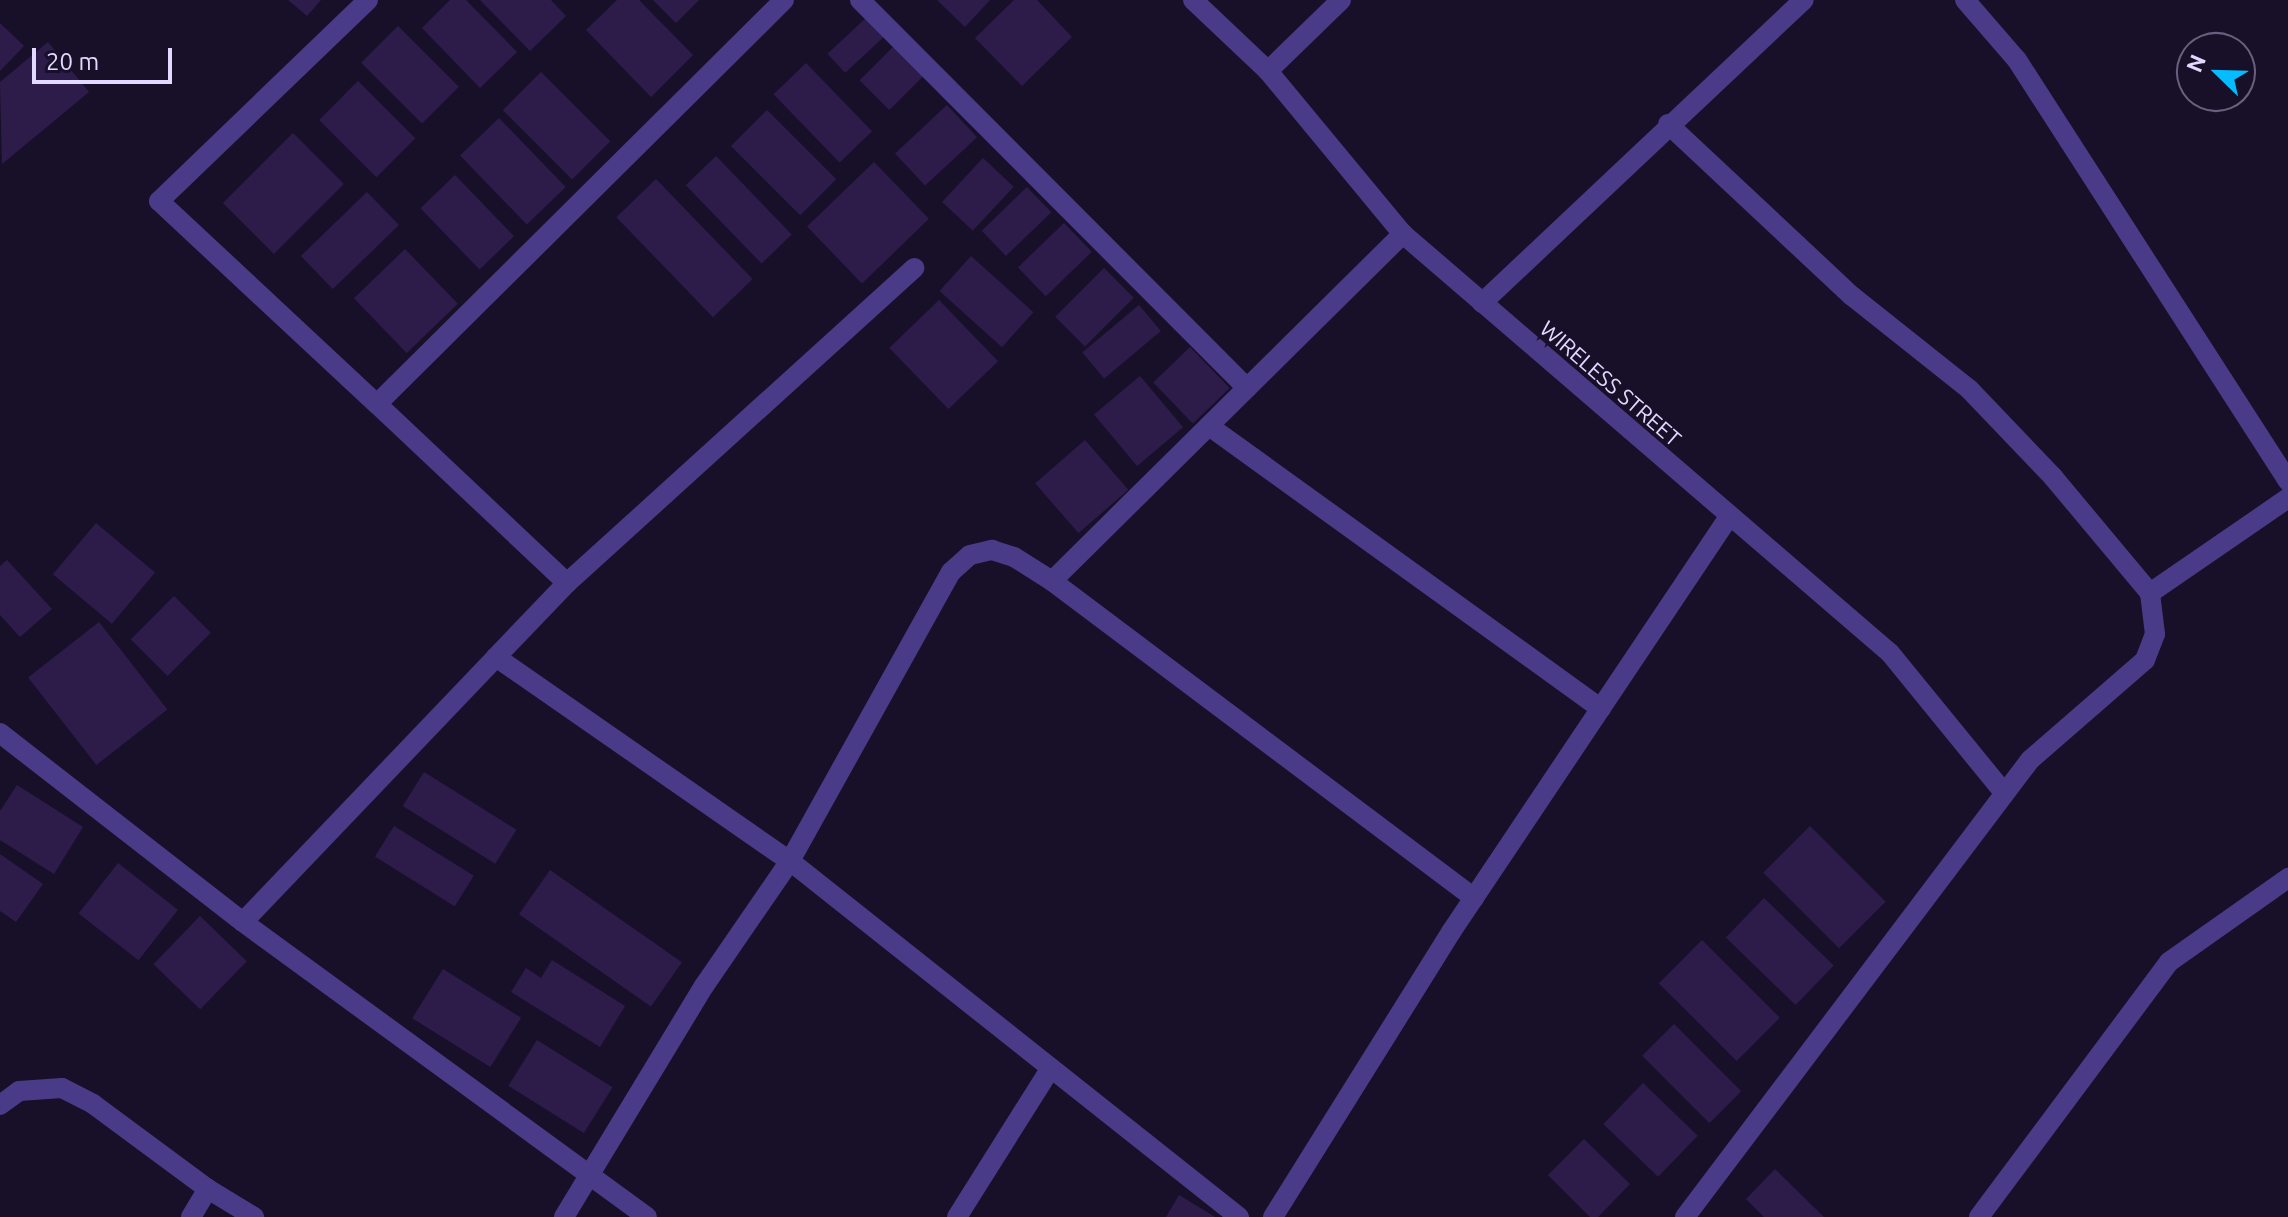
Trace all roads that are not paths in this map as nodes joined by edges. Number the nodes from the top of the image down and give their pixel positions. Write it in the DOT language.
graph roads {
  1 [pos="368,0"];
  2 [pos="784,0"];
  3 [pos="860,0"];
  4 [pos="1193,0"];
  5 [pos="1341,0"];
  6 [pos="1804,0"];
  7 [pos="1965,0"];
  8 [pos="1268,71"];
  9 [pos="1668,124"];
  10 [pos="1403,234"];
  11 [pos="915,268"];
  12 [pos="1482,303"];
  13 [pos="1247,388"];
  14 [pos="377,404"];
  15 [pos="1209,426"];
  16 [pos="2288,481"];
  17 [pos="2288,498"];
  18 [pos="1729,517"];
  19 [pos="1052,581"];
  20 [pos="567,583"];
  21 [pos="2150,593"];
  22 [pos="496,657"];
  23 [pos="1601,709"];
  24 [pos="0,733"];
  25 [pos="2004,793"];
  26 [pos="790,861"];
  27 [pos="2288,878"];
  28 [pos="1474,898"];
  29 [pos="243,922"];
  30 [pos="1051,1068"];
  31 [pos="0,1105"];
  32 [pos="588,1176"];
  33 [pos="208,1189"];
  34 [pos="191,1217"];
  35 [pos="254,1217"];
  36 [pos="564,1217"];
  37 [pos="647,1217"];
  38 [pos="957,1217"];
  39 [pos="1239,1217"];
  40 [pos="1273,1217"];
  41 [pos="1685,1217"];
  42 [pos="1979,1217"];
  1 -- 14 [label="street"];
  2 -- 14 [label="street"];
  3 -- 13 [label="street"];
  4 -- 8 [label="street, WIRELESS STREET"];
  5 -- 8 [label="street"];
  6 -- 9 [label="street"];
  7 -- 16 [label="street"];
  8 -- 10 [label="street, WIRELESS STREET"];
  9 -- 12 [label="street"];
  9 -- 21 [label="street"];
  10 -- 12 [label="street, WIRELESS STREET"];
  10 -- 13 [label="street"];
  11 -- 20 [label="street"];
  12 -- 18 [label="street, WIRELESS STREET"];
  13 -- 15 [label="street"];
  14 -- 20 [label="street"];
  15 -- 19 [label="street"];
  15 -- 23 [label="street"];
  17 -- 21 [label="street"];
  18 -- 23 [label="street"];
  18 -- 25 [label="street, WIRELESS STREET"];
  19 -- 26 [label="street"];
  19 -- 28 [label="street"];
  20 -- 22 [label="street"];
  21 -- 25 [label="street"];
  22 -- 26 [label="street"];
  22 -- 29 [label="street"];
  23 -- 28 [label="street"];
  24 -- 29 [label="street"];
  25 -- 41 [label="street"];
  26 -- 30 [label="street"];
  26 -- 32 [label="street"];
  27 -- 42 [label="street"];
  28 -- 40 [label="street"];
  29 -- 32 [label="street"];
  30 -- 38 [label="street"];
  30 -- 39 [label="street"];
  31 -- 33 [label="street"];
  32 -- 36 [label="street"];
  32 -- 37 [label="street"];
  33 -- 34 [label="street"];
  33 -- 35 [label="street"];
}
